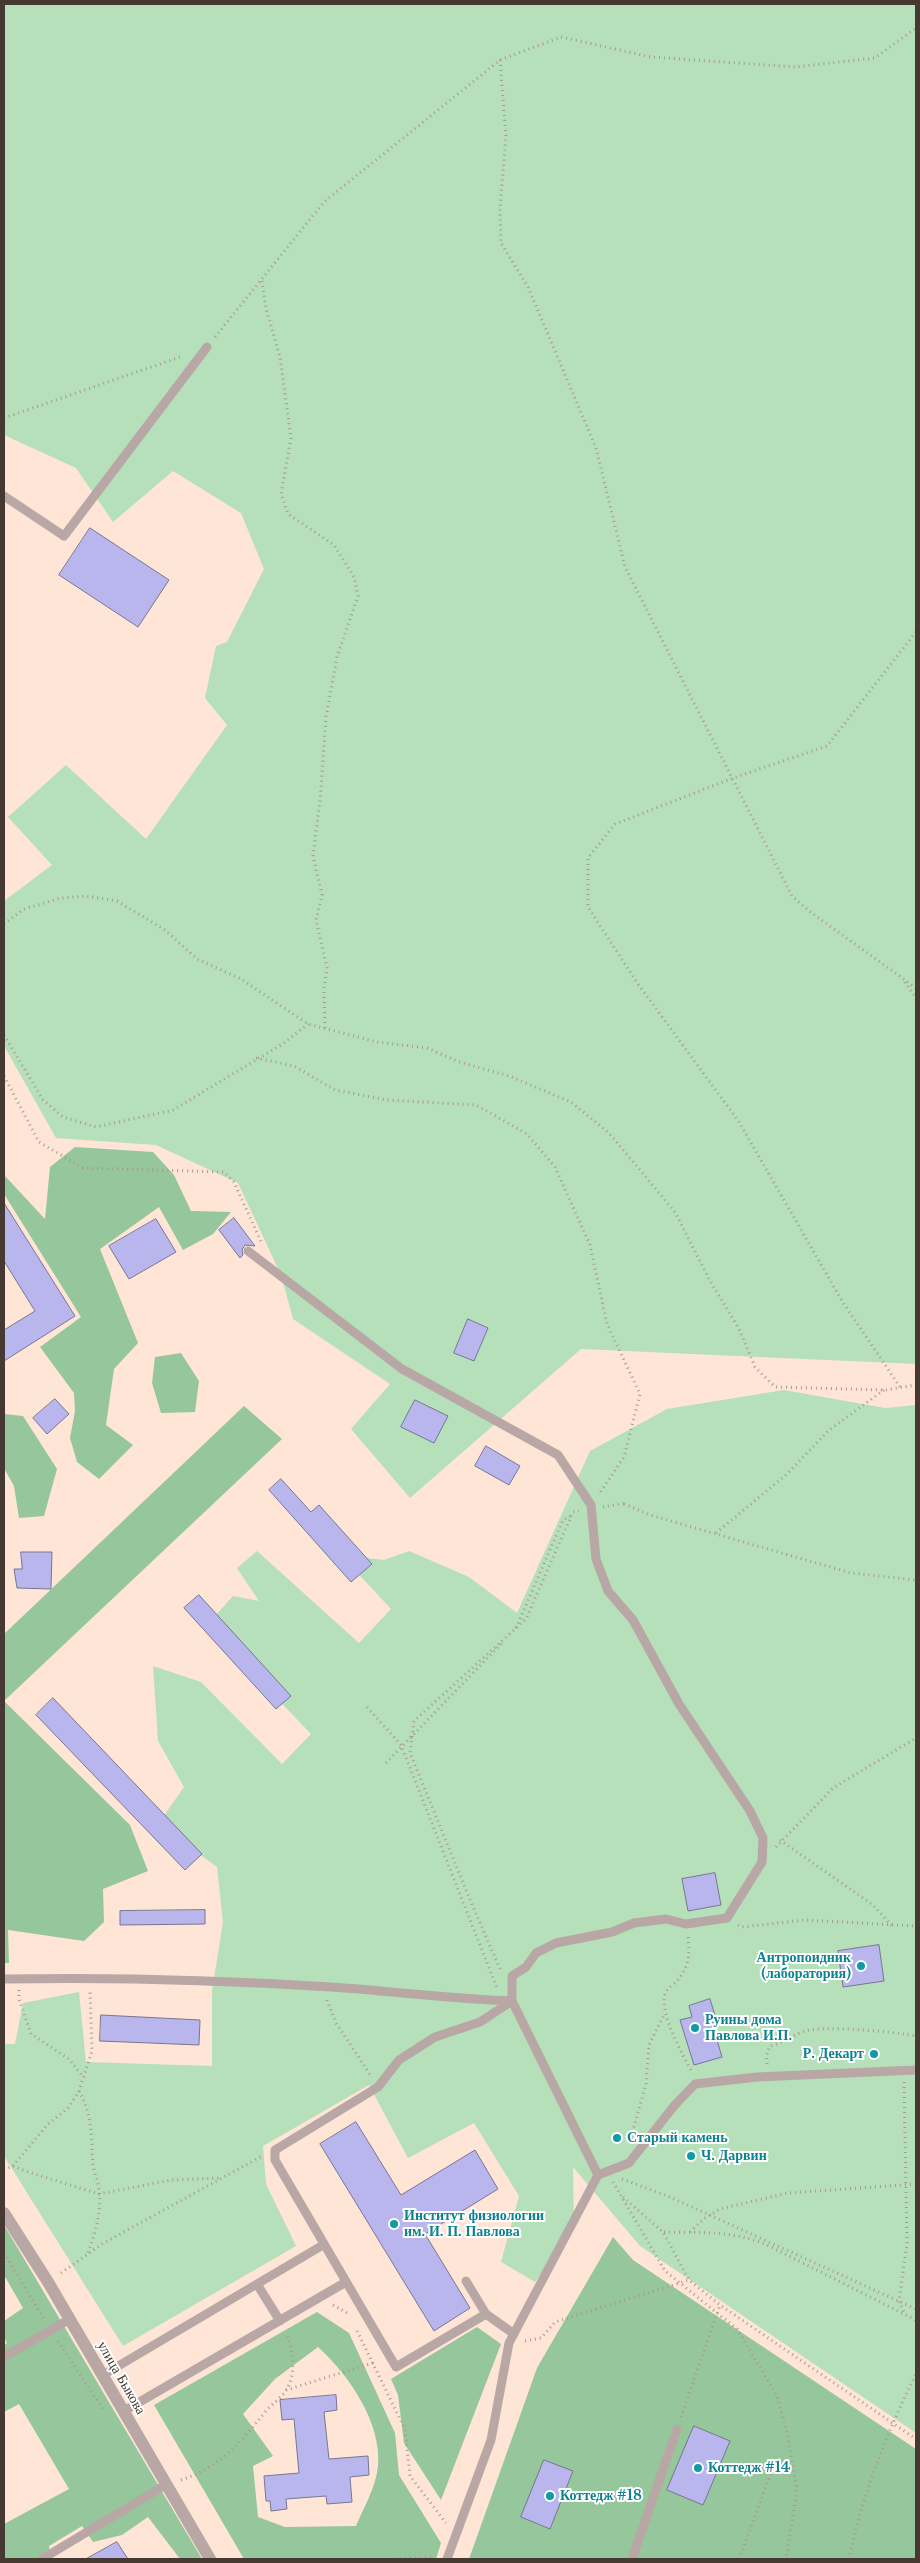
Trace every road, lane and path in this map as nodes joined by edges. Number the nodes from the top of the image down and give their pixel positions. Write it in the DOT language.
graph roads {
  1 [pos="916,28"];
  2 [pos="500,60"];
  3 [pos="262,280"];
  4 [pos="207,347"];
  5 [pos="4,418"];
  6 [pos="4,496"];
  7 [pos="916,632"];
  8 [pos="732,778"];
  9 [pos="4,924"];
  10 [pos="903,979"];
  11 [pos="916,988"];
  12 [pos="916,998"];
  13 [pos="308,1024"];
  14 [pos="325,1028"];
  15 [pos="4,1035"];
  16 [pos="256,1058"];
  17 [pos="4,1076"];
  18 [pos="265,1249"];
  19 [pos="248,1252"];
  20 [pos="916,1384"];
  21 [pos="900,1387"];
  22 [pos="885,1390"];
  23 [pos="591,1505"];
  24 [pos="716,1534"];
  25 [pos="916,1580"];
  26 [pos="367,1707"];
  27 [pos="916,1738"];
  28 [pos="401,1746"];
  29 [pos="386,1763"];
  30 [pos="775,1835"];
  31 [pos="781,1841"];
  32 [pos="762,1862"];
  33 [pos="727,1918"];
  34 [pos="686,1924"];
  35 [pos="892,1926"];
  36 [pos="916,1926"];
  37 [pos="4,1979"];
  38 [pos="18,1979"];
  39 [pos="90,1980"];
  40 [pos="328,1987"];
  41 [pos="512,2000"];
  42 [pos="666,2012"];
  43 [pos="916,2036"];
  44 [pos="903,2070"];
  45 [pos="916,2070"];
  46 [pos="767,2076"];
  47 [pos="83,2077"];
  48 [pos="696,2084"];
  49 [pos="378,2087"];
  50 [pos="79,2091"];
  51 [pos="274,2150"];
  52 [pos="629,2163"];
  53 [pos="13,2166"];
  54 [pos="4,2170"];
  55 [pos="603,2173"];
  56 [pos="221,2178"];
  57 [pos="905,2184"];
  58 [pos="916,2184"];
  59 [pos="99,2194"];
  60 [pos="4,2213"];
  61 [pos="663,2232"];
  62 [pos="689,2232"];
  63 [pos="323,2245"];
  64 [pos="4,2253"];
  65 [pos="87,2255"];
  66 [pos="689,2280"];
  67 [pos="466,2281"];
  68 [pos="48,2282"];
  69 [pos="346,2282"];
  70 [pos="257,2284"];
  71 [pos="319,2298"];
  72 [pos="720,2305"];
  73 [pos="486,2314"];
  74 [pos="905,2315"];
  75 [pos="70,2319"];
  76 [pos="916,2320"];
  77 [pos="280,2321"];
  78 [pos="51,2331"];
  79 [pos="514,2334"];
  80 [pos="509,2343"];
  81 [pos="391,2356"];
  82 [pos="4,2357"];
  83 [pos="372,2363"];
  84 [pos="916,2374"];
  85 [pos="103,2375"];
  86 [pos="286,2391"];
  87 [pos="124,2411"];
  88 [pos="109,2419"];
  89 [pos="894,2424"];
  90 [pos="677,2429"];
  91 [pos="916,2439"];
  92 [pos="773,2468"];
  93 [pos="167,2484"];
  94 [pos="455,2535"];
  95 [pos="448,2558"];
  96 [pos="42,2559"];
  97 [pos="210,2559"];
  98 [pos="394,2559"];
  99 [pos="632,2559"];
  100 [pos="739,2559"];
  101 [pos="786,2559"];
  102 [pos="848,2559"];
  1 -- 2 [label="path"];
  2 -- 3 [label="path"];
  2 -- 8 [label="path"];
  3 -- 4 [label="path"];
  3 -- 14 [label="path"];
  4 -- 5 [label="path"];
  4 -- 6 [label="lane"];
  7 -- 8 [label="path"];
  8 -- 10 [label="path"];
  8 -- 21 [label="path"];
  9 -- 13 [label="path"];
  10 -- 11 [label="path"];
  10 -- 12 [label="path"];
  13 -- 14 [label="path"];
  13 -- 16 [label="path"];
  14 -- 22 [label="path"];
  15 -- 16 [label="path"];
  16 -- 23 [label="path"];
  17 -- 18 [label="path"];
  19 -- 23 [label="lane"];
  20 -- 21 [label="path"];
  21 -- 22 [label="path"];
  22 -- 24 [label="path"];
  23 -- 24 [label="path"];
  23 -- 28 [label="path"];
  23 -- 32 [label="lane"];
  24 -- 25 [label="path"];
  26 -- 28 [label="path"];
  27 -- 31 [label="path"];
  28 -- 29 [label="path"];
  28 -- 41 [label="path"];
  30 -- 31 [label="path"];
  31 -- 32 [label="path"];
  31 -- 35 [label="path"];
  32 -- 33 [label="lane"];
  33 -- 34 [label="lane"];
  33 -- 35 [label="path"];
  34 -- 41 [label="lane"];
  34 -- 42 [label="path"];
  35 -- 36 [label="path"];
  37 -- 38 [label="lane"];
  38 -- 39 [label="lane"];
  38 -- 47 [label="path"];
  39 -- 40 [label="lane"];
  39 -- 47 [label="path"];
  40 -- 41 [label="lane"];
  40 -- 49 [label="path"];
  41 -- 49 [label="lane"];
  41 -- 55 [label="lane"];
  42 -- 48 [label="path"];
  42 -- 52 [label="path"];
  43 -- 46 [label="path"];
  44 -- 45 [label="lane"];
  44 -- 46 [label="lane"];
  44 -- 57 [label="path"];
  46 -- 48 [label="lane"];
  47 -- 50 [label="path"];
  48 -- 52 [label="lane"];
  49 -- 51 [label="lane"];
  50 -- 53 [label="path"];
  50 -- 59 [label="path"];
  51 -- 56 [label="path"];
  51 -- 63 [label="lane"];
  52 -- 55 [label="lane"];
  53 -- 54 [label="path"];
  53 -- 59 [label="path"];
  55 -- 61 [label="path"];
  55 -- 79 [label="lane"];
  55 -- 101 [label="path"];
  56 -- 59 [label="path"];
  56 -- 65 [label="path"];
  57 -- 58 [label="path"];
  57 -- 62 [label="path"];
  57 -- 74 [label="path"];
  59 -- 65 [label="path"];
  60 -- 68 [label="street, улица Быкова"];
  61 -- 62 [label="path"];
  61 -- 66 [label="path"];
  62 -- 74 [label="path"];
  63 -- 69 [label="lane"];
  63 -- 70 [label="lane"];
  64 -- 78 [label="path"];
  65 -- 68 [label="path"];
  66 -- 72 [label="path"];
  66 -- 80 [label="path"];
  67 -- 73 [label="lane"];
  68 -- 75 [label="street, улица Быкова"];
  69 -- 71 [label="lane"];
  69 -- 81 [label="lane"];
  70 -- 77 [label="lane"];
  70 -- 85 [label="lane"];
  71 -- 77 [label="lane"];
  71 -- 83 [label="path"];
  72 -- 89 [label="path"];
  72 -- 90 [label="path"];
  73 -- 79 [label="lane"];
  73 -- 81 [label="lane"];
  74 -- 76 [label="path"];
  75 -- 78 [label="lane"];
  75 -- 85 [label="street, улица Быкова"];
  77 -- 86 [label="path"];
  77 -- 87 [label="lane"];
  78 -- 82 [label="lane"];
  78 -- 88 [label="path"];
  79 -- 80 [label="lane"];
  80 -- 94 [label="lane"];
  81 -- 83 [label="path"];
  83 -- 86 [label="path"];
  83 -- 94 [label="path"];
  84 -- 89 [label="path"];
  85 -- 87 [label="street, улица Быкова"];
  86 -- 93 [label="path"];
  87 -- 93 [label="street, улица Быкова"];
  89 -- 91 [label="path"];
  89 -- 102 [label="path"];
  90 -- 99 [label="lane"];
  92 -- 100 [label="path"];
  93 -- 96 [label="lane"];
  93 -- 97 [label="street, улица Быкова"];
  94 -- 95 [label="lane"];
  95 -- 98 [label="path"];
}
